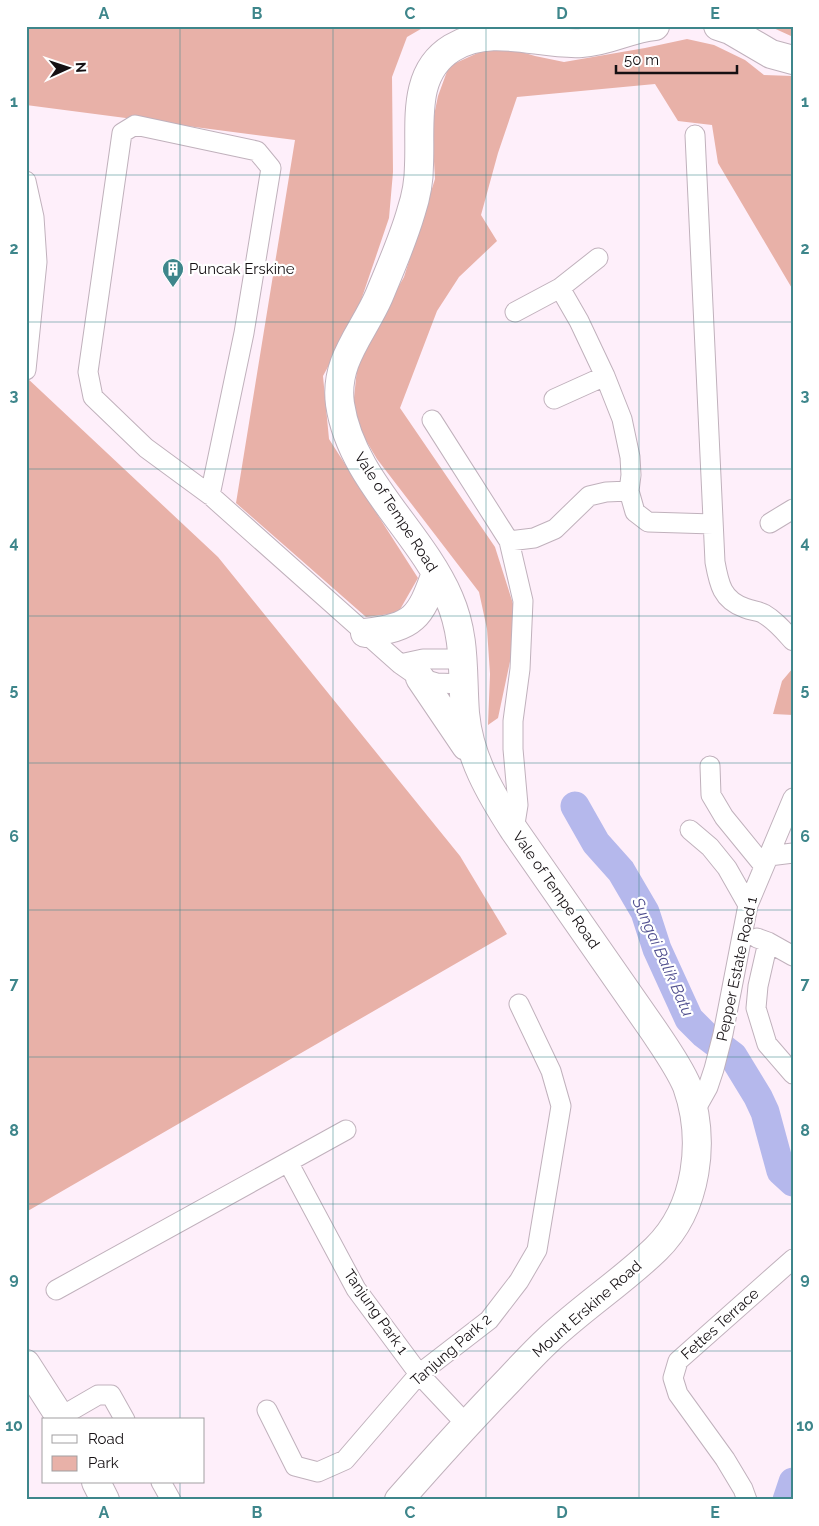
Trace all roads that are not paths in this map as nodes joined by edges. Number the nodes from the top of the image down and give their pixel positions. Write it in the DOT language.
graph roads {
  1 [pos="655,26"];
  2 [pos="718,26"];
  3 [pos="793,60"];
  4 [pos="695,135"];
  5 [pos="26,181"];
  6 [pos="598,258"];
  7 [pos="560,288"];
  8 [pos="515,312"];
  9 [pos="26,370"];
  10 [pos="606,376"];
  11 [pos="554,398"];
  12 [pos="432,420"];
  13 [pos="629,491"];
  14 [pos="210,495"];
  15 [pos="793,509"];
  16 [pos="770,523"];
  17 [pos="713,524"];
  18 [pos="509,541"];
  19 [pos="436,573"];
  20 [pos="365,633"];
  21 [pos="793,642"];
  22 [pos="410,671"];
  23 [pos="464,671"];
  24 [pos="475,760"];
  25 [pos="710,766"];
  26 [pos="793,798"];
  27 [pos="514,830"];
  28 [pos="690,830"];
  29 [pos="793,852"];
  30 [pos="766,860"];
  31 [pos="748,905"];
  32 [pos="742,933"];
  33 [pos="768,942"];
  34 [pos="793,956"];
  35 [pos="519,1004"];
  36 [pos="793,1074"];
  37 [pos="694,1112"];
  38 [pos="346,1130"];
  39 [pos="288,1162"];
  40 [pos="793,1259"];
  41 [pos="56,1290"];
  42 [pos="26,1364"];
  43 [pos="419,1374"];
  44 [pos="267,1410"];
  45 [pos="61,1418"];
  46 [pos="124,1418"];
  47 [pos="466,1424"];
  48 [pos="97,1484"];
  49 [pos="162,1484"];
  50 [pos="105,1500"];
  51 [pos="171,1500"];
  52 [pos="399,1500"];
  53 [pos="747,1500"];
  1 -- 19 [label="main road, Vale of Tempe Road"];
  2 -- 3 [label="main road"];
  4 -- 17 [label="street"];
  5 -- 9 [label="street"];
  6 -- 7 [label="street"];
  7 -- 8 [label="street"];
  7 -- 10 [label="street"];
  10 -- 11 [label="street"];
  10 -- 13 [label="street"];
  12 -- 18 [label="street"];
  13 -- 17 [label="street"];
  13 -- 18 [label="street"];
  14 -- 14 [label="street"];
  14 -- 20 [label="street"];
  15 -- 16 [label="street"];
  17 -- 21 [label="street"];
  18 -- 27 [label="street"];
  19 -- 20 [label="main road"];
  19 -- 23 [label="main road, Vale of Tempe Road"];
  20 -- 22 [label="street"];
  22 -- 23 [label="street"];
  22 -- 23 [label="street"];
  22 -- 24 [label="main road"];
  23 -- 24 [label="main road, Vale of Tempe Road"];
  24 -- 27 [label="main road, Vale of Tempe Road"];
  25 -- 30 [label="street"];
  26 -- 30 [label="street, Pepper Estate Road 1"];
  27 -- 37 [label="main road, Vale of Tempe Road"];
  28 -- 31 [label="street"];
  29 -- 30 [label="street"];
  30 -- 31 [label="street, Pepper Estate Road 1"];
  31 -- 32 [label="street, Pepper Estate Road 1"];
  32 -- 33 [label="street"];
  32 -- 37 [label="street, Pepper Estate Road 1"];
  33 -- 34 [label="street"];
  33 -- 36 [label="street"];
  35 -- 43 [label="street, Tanjung Park 2"];
  37 -- 47 [label="main road, Mount Erskine Road"];
  38 -- 39 [label="street"];
  39 -- 41 [label="street"];
  39 -- 43 [label="street, Tanjung Park 1"];
  40 -- 53 [label="street, Fettes Terrace"];
  42 -- 45 [label="main road"];
  43 -- 44 [label="street, Tanjung Park 2"];
  43 -- 47 [label="street, Tanjung Park 1"];
  45 -- 46 [label="street"];
  47 -- 52 [label="main road, Mount Erskine Road"];
  48 -- 50 [label="main road"];
  49 -- 51 [label="street"];
}
